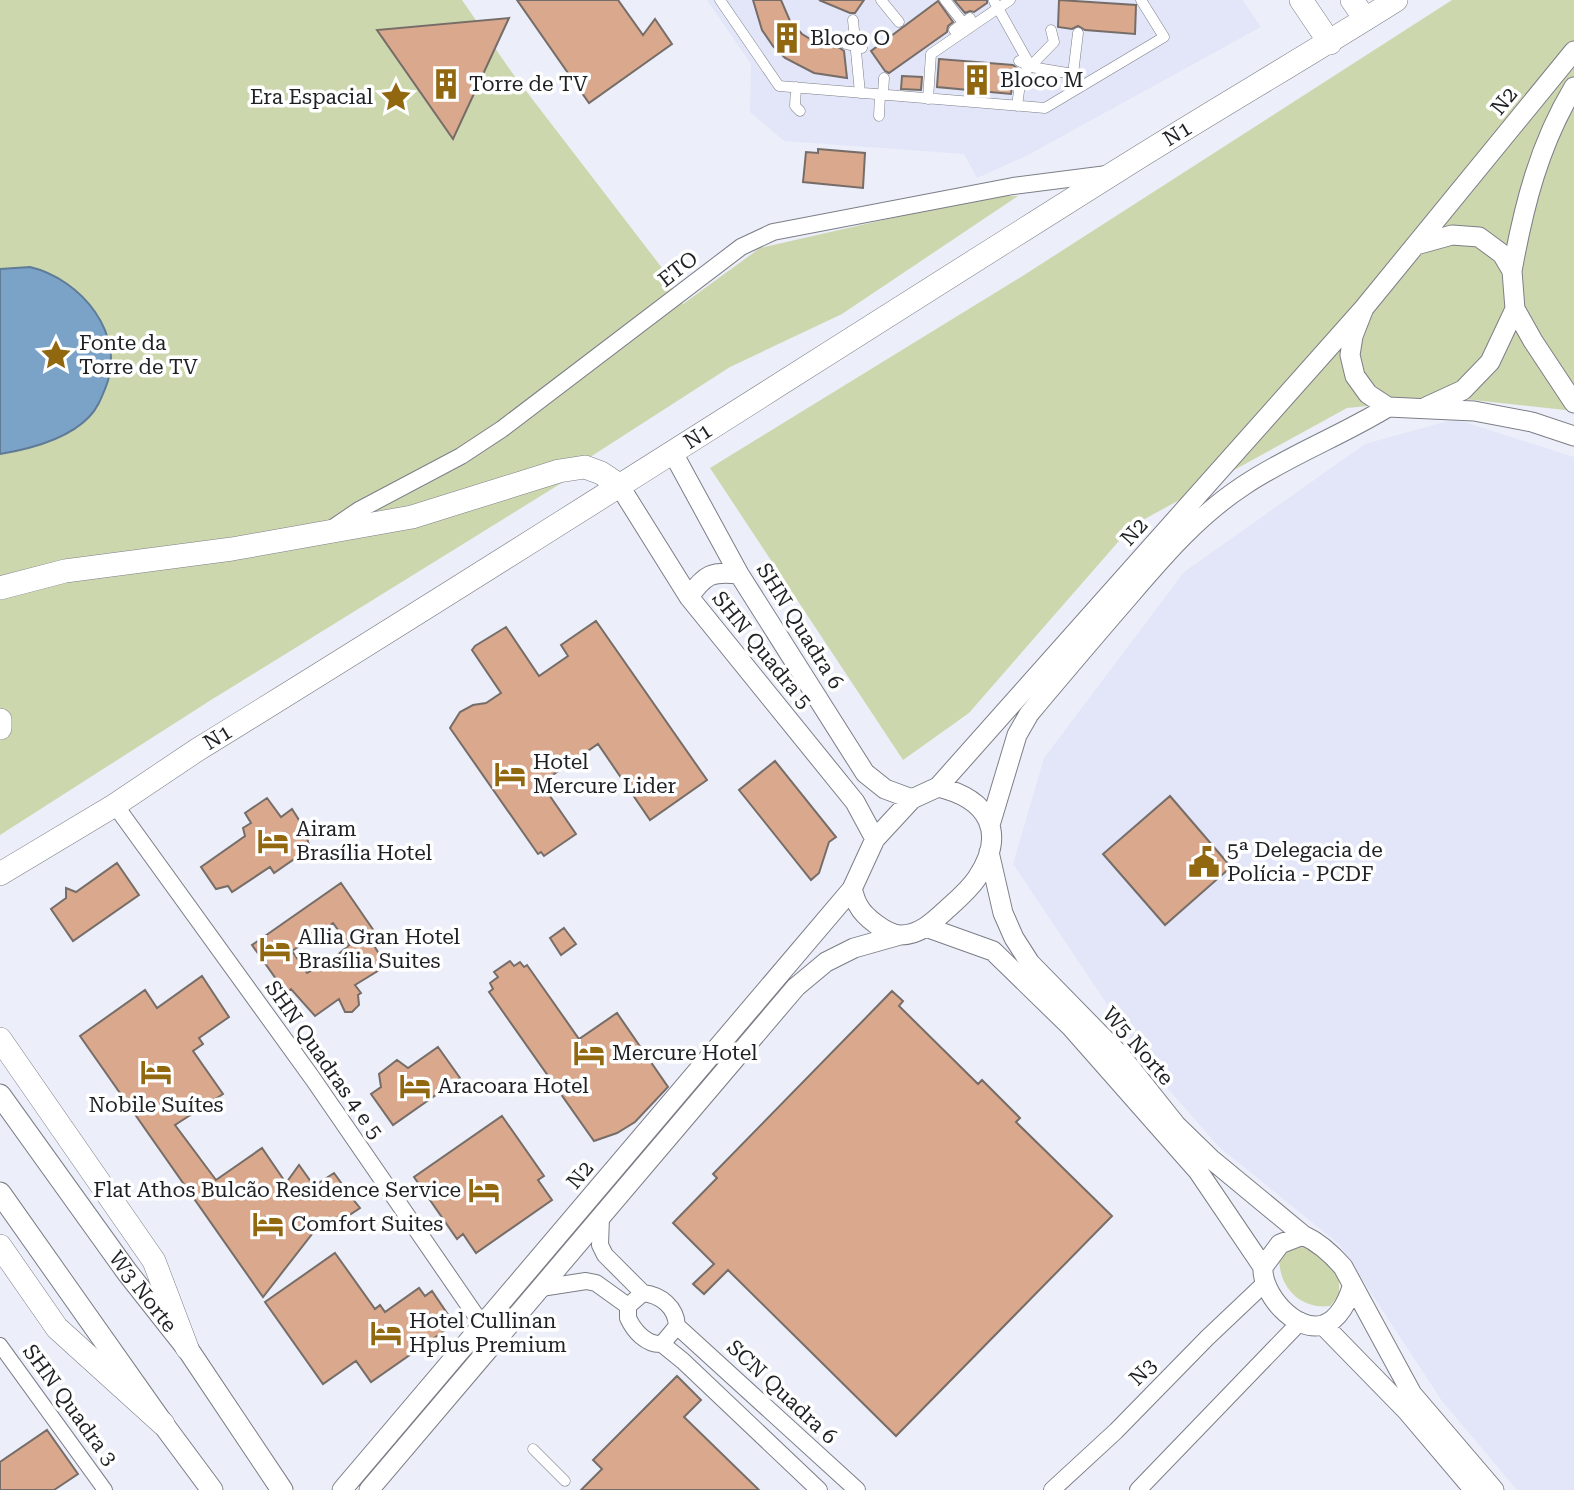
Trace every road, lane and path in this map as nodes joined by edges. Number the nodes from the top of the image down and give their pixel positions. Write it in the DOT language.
graph roads {
  1 [pos="720,0"];
  2 [pos="881,0"];
  3 [pos="945,0"];
  4 [pos="1010,0"];
  5 [pos="1301,0"];
  6 [pos="1352,0"];
  7 [pos="1396,0"];
  8 [pos="1140,1"];
  9 [pos="996,4"];
  10 [pos="1365,19"];
  11 [pos="853,20"];
  12 [pos="899,22"];
  13 [pos="963,25"];
  14 [pos="1051,30"];
  15 [pos="1078,33"];
  16 [pos="1330,43"];
  17 [pos="1574,51"];
  18 [pos="1019,61"];
  19 [pos="1031,67"];
  20 [pos="1073,74"];
  21 [pos="884,78"];
  22 [pos="796,86"];
  23 [pos="1081,86"];
  24 [pos="1574,87"];
  25 [pos="860,93"];
  26 [pos="881,94"];
  27 [pos="928,99"];
  28 [pos="1017,106"];
  29 [pos="800,111"];
  30 [pos="879,116"];
  31 [pos="1114,173"];
  32 [pos="1416,245"];
  33 [pos="1512,271"];
  34 [pos="1364,307"];
  35 [pos="1515,309"];
  36 [pos="1574,403"];
  37 [pos="1388,407"];
  38 [pos="1422,408"];
  39 [pos="1574,436"];
  40 [pos="673,453"];
  41 [pos="620,485"];
  42 [pos="323,534"];
  43 [pos="739,574"];
  44 [pos="0,588"];
  45 [pos="689,597"];
  46 [pos="0,720"];
  47 [pos="0,727"];
  48 [pos="939,787"];
  49 [pos="912,799"];
  50 [pos="116,805"];
  51 [pos="990,825"];
  52 [pos="875,839"];
  53 [pos="989,852"];
  54 [pos="0,874"];
  55 [pos="852,889"];
  56 [pos="926,928"];
  57 [pos="900,935"];
  58 [pos="0,1040"];
  59 [pos="0,1096"];
  60 [pos="0,1193"];
  61 [pos="601,1217"];
  62 [pos="1303,1235"];
  63 [pos="0,1246"];
  64 [pos="1264,1276"];
  65 [pos="1352,1287"];
  66 [pos="541,1288"];
  67 [pos="643,1293"];
  68 [pos="628,1306"];
  69 [pos="1301,1321"];
  70 [pos="1323,1325"];
  71 [pos="677,1326"];
  72 [pos="489,1334"];
  73 [pos="662,1344"];
  74 [pos="0,1345"];
  75 [pos="187,1349"];
  76 [pos="163,1424"];
  77 [pos="533,1449"];
  78 [pos="565,1481"];
  79 [pos="105,1490"];
  80 [pos="212,1490"];
  81 [pos="282,1490"];
  82 [pos="342,1490"];
  83 [pos="369,1490"];
  84 [pos="819,1490"];
  85 [pos="857,1490"];
  86 [pos="1052,1490"];
  87 [pos="1138,1490"];
  88 [pos="1475,1490"];
  89 [pos="1493,1490"];
  1 -- 22 [label="street"];
  2 -- 12 [label="street"];
  3 -- 13 [label="street"];
  4 -- 9 [label="street"];
  5 -- 16 [label="highway"];
  6 -- 10 [label="highway"];
  7 -- 10 [label="highway, N1"];
  8 -- 23 [label="street"];
  9 -- 13 [label="street"];
  9 -- 19 [label="street"];
  10 -- 16 [label="highway, N1"];
  11 -- 25 [label="street"];
  13 -- 27 [label="street"];
  14 -- 19 [label="street"];
  15 -- 20 [label="street"];
  16 -- 31 [label="highway, N1"];
  17 -- 32 [label="main road, N2"];
  18 -- 19 [label="street"];
  19 -- 20 [label="street"];
  19 -- 28 [label="street"];
  20 -- 23 [label="street"];
  21 -- 26 [label="street"];
  22 -- 25 [label="street"];
  22 -- 29 [label="street"];
  23 -- 28 [label="street"];
  24 -- 33 [label="main road"];
  25 -- 26 [label="street"];
  26 -- 27 [label="street"];
  26 -- 30 [label="street"];
  27 -- 28 [label="street"];
  31 -- 40 [label="highway, N1"];
  31 -- 42 [label="street, ETO"];
  32 -- 33 [label="main road"];
  32 -- 34 [label="main road"];
  33 -- 35 [label="main road"];
  34 -- 37 [label="main road"];
  34 -- 48 [label="main road, N2"];
  35 -- 36 [label="main road"];
  35 -- 38 [label="main road"];
  37 -- 38 [label="main road"];
  37 -- 51 [label="main road, N2"];
  38 -- 39 [label="main road"];
  40 -- 41 [label="highway, N1"];
  40 -- 43 [label="main road, SHN Quadra 6"];
  41 -- 42 [label="highway"];
  41 -- 45 [label="main road, SHN Quadra 5"];
  41 -- 50 [label="highway, N1"];
  42 -- 44 [label="highway"];
  43 -- 45 [label="main road"];
  43 -- 49 [label="main road, SHN Quadra 6"];
  45 -- 52 [label="main road, SHN Quadra 5"];
  46 -- 47 [label="highway"];
  48 -- 49 [label="main road"];
  48 -- 51 [label="main road"];
  49 -- 52 [label="main road"];
  50 -- 54 [label="highway, N1"];
  50 -- 72 [label="street, SHN Quadras 4 e 5"];
  51 -- 53 [label="main road"];
  52 -- 55 [label="main road"];
  53 -- 56 [label="main road"];
  53 -- 62 [label="main road, W5 Norte"];
  55 -- 57 [label="main road"];
  55 -- 72 [label="main road, N2"];
  56 -- 57 [label="main road"];
  56 -- 64 [label="main road, W5 Norte"];
  57 -- 61 [label="main road, N2"];
  58 -- 75 [label="highway"];
  59 -- 75 [label="main road, W3 Norte"];
  60 -- 76 [label="main road"];
  61 -- 66 [label="main road, N2"];
  61 -- 67 [label="street"];
  62 -- 64 [label="main road"];
  62 -- 65 [label="main road"];
  63 -- 76 [label="highway"];
  64 -- 69 [label="main road"];
  64 -- 86 [label="street, N3"];
  65 -- 70 [label="main road"];
  65 -- 89 [label="main road"];
  66 -- 68 [label="street"];
  66 -- 72 [label="main road, N2"];
  67 -- 68 [label="street"];
  67 -- 71 [label="street"];
  68 -- 73 [label="street"];
  69 -- 70 [label="main road"];
  69 -- 87 [label="street"];
  70 -- 88 [label="main road"];
  71 -- 73 [label="street"];
  71 -- 85 [label="street, SCN Quadra 6"];
  72 -- 82 [label="main road, N2"];
  72 -- 83 [label="main road, N2"];
  73 -- 84 [label="street"];
  74 -- 79 [label="street, SHN Quadra 3"];
  75 -- 81 [label="main road, W3 Norte"];
  76 -- 80 [label="main road"];
  77 -- 78 [label="street"];
}
